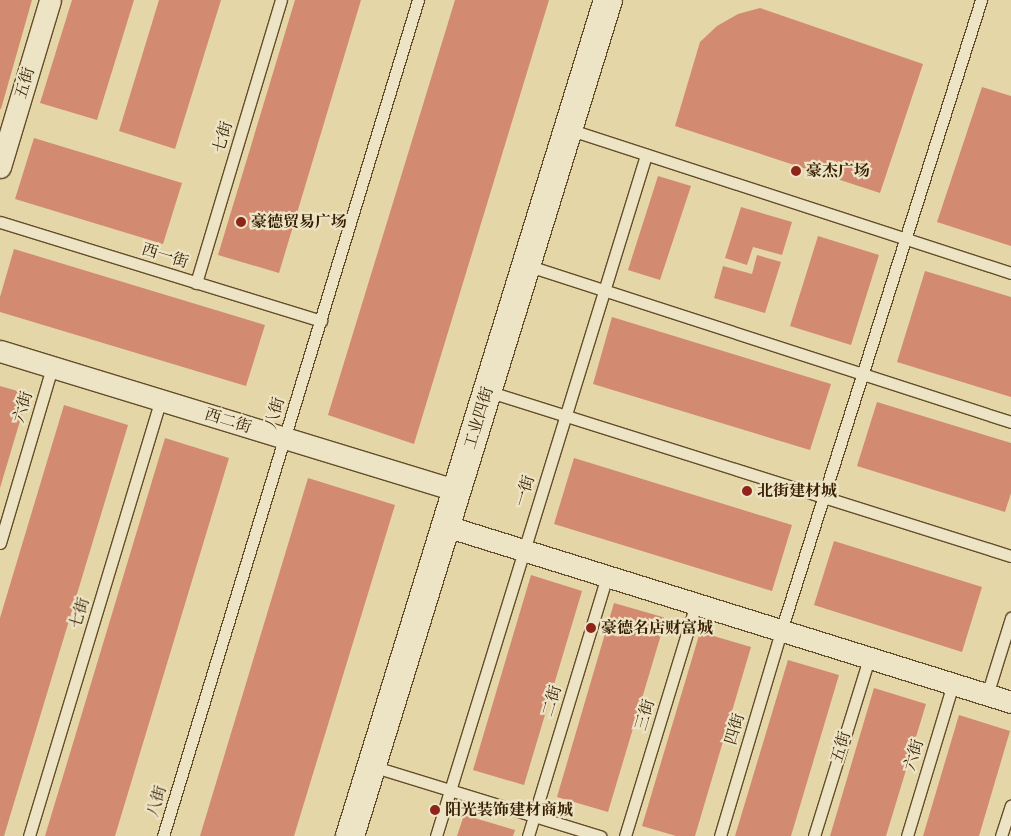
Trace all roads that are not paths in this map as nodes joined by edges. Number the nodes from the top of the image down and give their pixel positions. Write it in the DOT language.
graph roads {
  1 [pos="50,0"];
  2 [pos="281,0"];
  3 [pos="418,0"];
  4 [pos="608,0"];
  5 [pos="981,0"];
  6 [pos="568,130"];
  7 [pos="646,155"];
  8 [pos="0,167"];
  9 [pos="0,222"];
  10 [pos="905,238"];
  11 [pos="526,265"];
  12 [pos="1011,272"];
  13 [pos="196,282"];
  14 [pos="604,291"];
  15 [pos="320,321"];
  16 [pos="0,351"];
  17 [pos="52,367"];
  18 [pos="862,374"];
  19 [pos="487,391"];
  20 [pos="161,400"];
  21 [pos="565,416"];
  22 [pos="1011,422"];
  23 [pos="285,438"];
  24 [pos="457,491"];
  25 [pos="824,497"];
  26 [pos="446,526"];
  27 [pos="0,543"];
  28 [pos="524,550"];
  29 [pos="1011,556"];
  30 [pos="607,576"];
  31 [pos="696,604"];
  32 [pos="1011,618"];
  33 [pos="782,630"];
  34 [pos="868,658"];
  35 [pos="953,684"];
  36 [pos="987,695"];
  37 [pos="1011,702"];
  38 [pos="372,766"];
  39 [pos="450,790"];
  40 [pos="1011,806"];
  41 [pos="534,816"];
  42 [pos="29,836"];
  43 [pos="163,836"];
  44 [pos="350,836"];
  45 [pos="436,836"];
  46 [pos="528,836"];
  47 [pos="600,836"];
  48 [pos="625,836"];
  49 [pos="720,836"];
  50 [pos="814,836"];
  51 [pos="907,836"];
  52 [pos="1001,836"];
  1 -- 8 [label="street, 五街"];
  2 -- 13 [label="lane, 七街"];
  3 -- 15 [label="lane, 八街"];
  4 -- 6 [label="street, 工业四街"];
  5 -- 10 [label="lane, 四街"];
  6 -- 7 [label="lane"];
  6 -- 11 [label="street, 工业四街"];
  7 -- 10 [label="lane"];
  7 -- 14 [label="lane, 一街"];
  9 -- 13 [label="lane, 西一街"];
  10 -- 12 [label="lane"];
  10 -- 18 [label="lane, 四街"];
  11 -- 14 [label="lane"];
  11 -- 19 [label="street, 工业四街"];
  13 -- 15 [label="lane, 西一街"];
  14 -- 18 [label="lane"];
  14 -- 21 [label="lane, 一街"];
  15 -- 23 [label="lane, 八街"];
  16 -- 17 [label="street, 西二街"];
  17 -- 20 [label="street, 西二街"];
  17 -- 27 [label="lane, 六街"];
  18 -- 22 [label="lane"];
  18 -- 25 [label="lane, 四街"];
  19 -- 21 [label="lane"];
  19 -- 24 [label="street, 工业四街"];
  20 -- 23 [label="street, 西二街"];
  20 -- 42 [label="lane, 七街"];
  21 -- 25 [label="lane"];
  21 -- 28 [label="lane, 一街"];
  23 -- 24 [label="street, 西二街"];
  23 -- 43 [label="lane, 八街"];
  24 -- 26 [label="street, 工业四街"];
  25 -- 29 [label="lane"];
  25 -- 33 [label="lane, 四街"];
  26 -- 28 [label="street"];
  26 -- 38 [label="street, 工业四街"];
  28 -- 30 [label="street"];
  28 -- 39 [label="lane, 一街"];
  30 -- 31 [label="street"];
  30 -- 41 [label="lane, 二街"];
  31 -- 33 [label="street"];
  31 -- 48 [label="lane, 三街"];
  32 -- 36 [label="lane"];
  33 -- 34 [label="street"];
  33 -- 49 [label="lane, 四街"];
  34 -- 35 [label="street"];
  34 -- 50 [label="lane, 五街"];
  35 -- 36 [label="street"];
  35 -- 51 [label="lane, 六街"];
  36 -- 37 [label="street"];
  38 -- 39 [label="lane"];
  38 -- 44 [label="street, 工业四街"];
  39 -- 41 [label="lane"];
  39 -- 45 [label="lane, 一街"];
  40 -- 52 [label="lane"];
  41 -- 46 [label="lane, 二街"];
  41 -- 47 [label="lane"];
}
